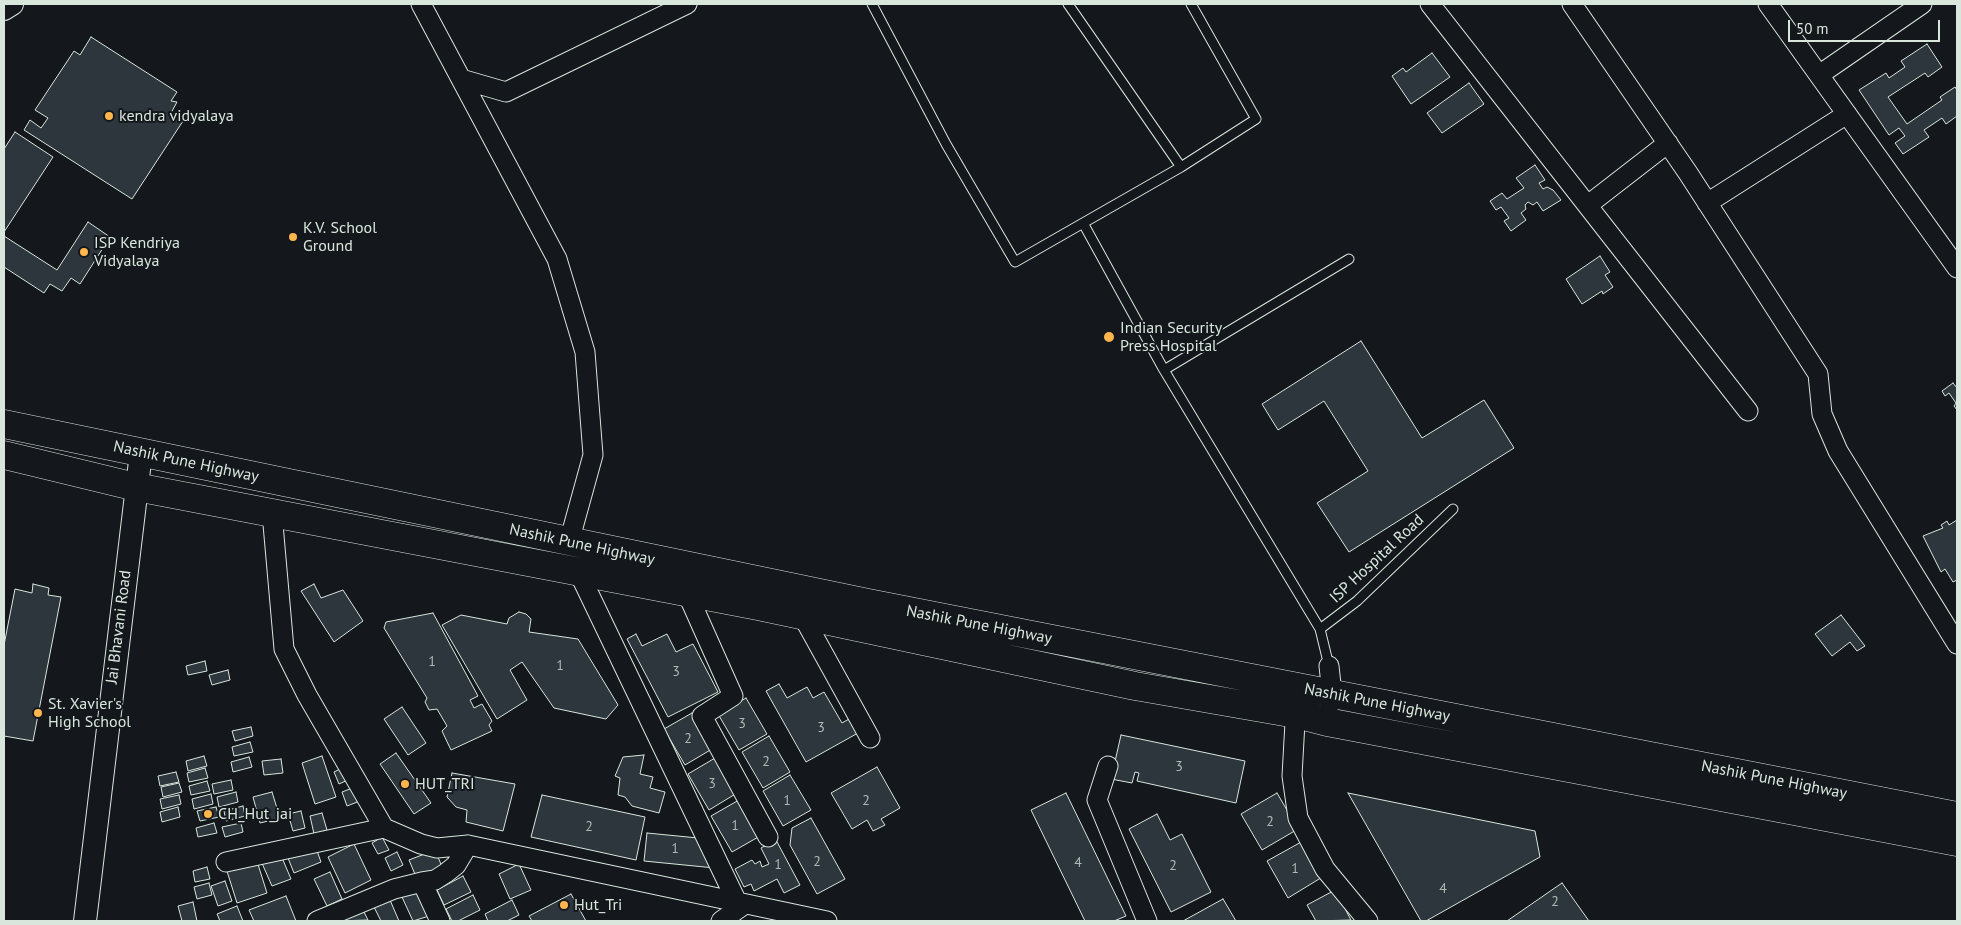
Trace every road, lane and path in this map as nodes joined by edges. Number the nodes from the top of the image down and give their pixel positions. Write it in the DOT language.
graph roads {
  1 [pos="12,4"];
  2 [pos="421,4"];
  3 [pos="687,4"];
  4 [pos="872,4"];
  5 [pos="1068,4"];
  6 [pos="1191,4"];
  7 [pos="1430,4"];
  8 [pos="1572,4"];
  9 [pos="1768,4"];
  10 [pos="1922,4"];
  11 [pos="4,9"];
  12 [pos="1819,75"];
  13 [pos="461,79"];
  14 [pos="1847,114"];
  15 [pos="1668,143"];
  16 [pos="1181,167"];
  17 [pos="1707,202"];
  18 [pos="1588,205"];
  19 [pos="1083,223"];
  20 [pos="1349,259"];
  21 [pos="1957,268"];
  22 [pos="1164,370"];
  23 [pos="1748,411"];
  24 [pos="4,424"];
  25 [pos="141,452"];
  26 [pos="4,455"];
  27 [pos="136,486"];
  28 [pos="1454,509"];
  29 [pos="272,513"];
  30 [pos="569,542"];
  31 [pos="578,571"];
  32 [pos="687,592"];
  33 [pos="802,616"];
  34 [pos="1320,629"];
  35 [pos="1957,644"];
  36 [pos="1329,666"];
  37 [pos="1332,694"];
  38 [pos="1296,701"];
  39 [pos="1327,722"];
  40 [pos="870,738"];
  41 [pos="1108,766"];
  42 [pos="1957,816"];
  43 [pos="384,828"];
  44 [pos="768,837"];
  45 [pos="1957,842"];
  46 [pos="468,846"];
  47 [pos="226,862"];
  48 [pos="422,882"];
  49 [pos="741,903"];
  50 [pos="85,921"];
  51 [pos="317,921"];
  52 [pos="440,921"];
  53 [pos="721,921"];
  54 [pos="827,921"];
  55 [pos="1147,921"];
  56 [pos="1368,921"];
  1 -- 11 [label="street"];
  2 -- 13 [label="street"];
  3 -- 13 [label="street"];
  4 -- 19 [label="lane"];
  5 -- 16 [label="lane"];
  6 -- 16 [label="lane"];
  7 -- 18 [label="street"];
  8 -- 15 [label="street"];
  9 -- 12 [label="street"];
  10 -- 12 [label="street"];
  12 -- 14 [label="street"];
  13 -- 30 [label="street"];
  14 -- 17 [label="street"];
  14 -- 21 [label="street"];
  15 -- 17 [label="street"];
  15 -- 18 [label="street"];
  16 -- 19 [label="lane"];
  17 -- 35 [label="street"];
  18 -- 23 [label="street"];
  19 -- 22 [label="lane"];
  20 -- 22 [label="lane"];
  22 -- 34 [label="lane"];
  24 -- 25 [label="highway, Nashik Pune Highway"];
  25 -- 27 [label="street, Jai Bhavani Road"];
  25 -- 30 [label="highway, Nashik Pune Highway"];
  26 -- 27 [label="highway, Nashik Pune Highway"];
  27 -- 29 [label="highway, Nashik Pune Highway"];
  27 -- 50 [label="street, Jai Bhavani Road"];
  28 -- 34 [label="lane, ISP Hospital Road"];
  29 -- 31 [label="highway, Nashik Pune Highway"];
  29 -- 43 [label="street"];
  30 -- 38 [label="highway, Nashik Pune Highway"];
  31 -- 32 [label="highway, Nashik Pune Highway"];
  31 -- 49 [label="street"];
  32 -- 33 [label="highway, Nashik Pune Highway"];
  32 -- 44 [label="street"];
  33 -- 38 [label="highway, Nashik Pune Highway"];
  33 -- 40 [label="street"];
  34 -- 36 [label="lane"];
  36 -- 37 [label="street"];
  37 -- 38 [label="highway, Nashik Pune Highway"];
  37 -- 39 [label="street"];
  37 -- 42 [label="highway, Nashik Pune Highway"];
  38 -- 39 [label="highway, Nashik Pune Highway"];
  38 -- 56 [label="street"];
  39 -- 45 [label="highway, Nashik Pune Highway"];
  41 -- 55 [label="street"];
  43 -- 46 [label="street"];
  43 -- 47 [label="street"];
  46 -- 48 [label="street"];
  46 -- 49 [label="street"];
  48 -- 51 [label="street"];
  48 -- 52 [label="street"];
  49 -- 53 [label="street"];
  49 -- 54 [label="street"];
}
